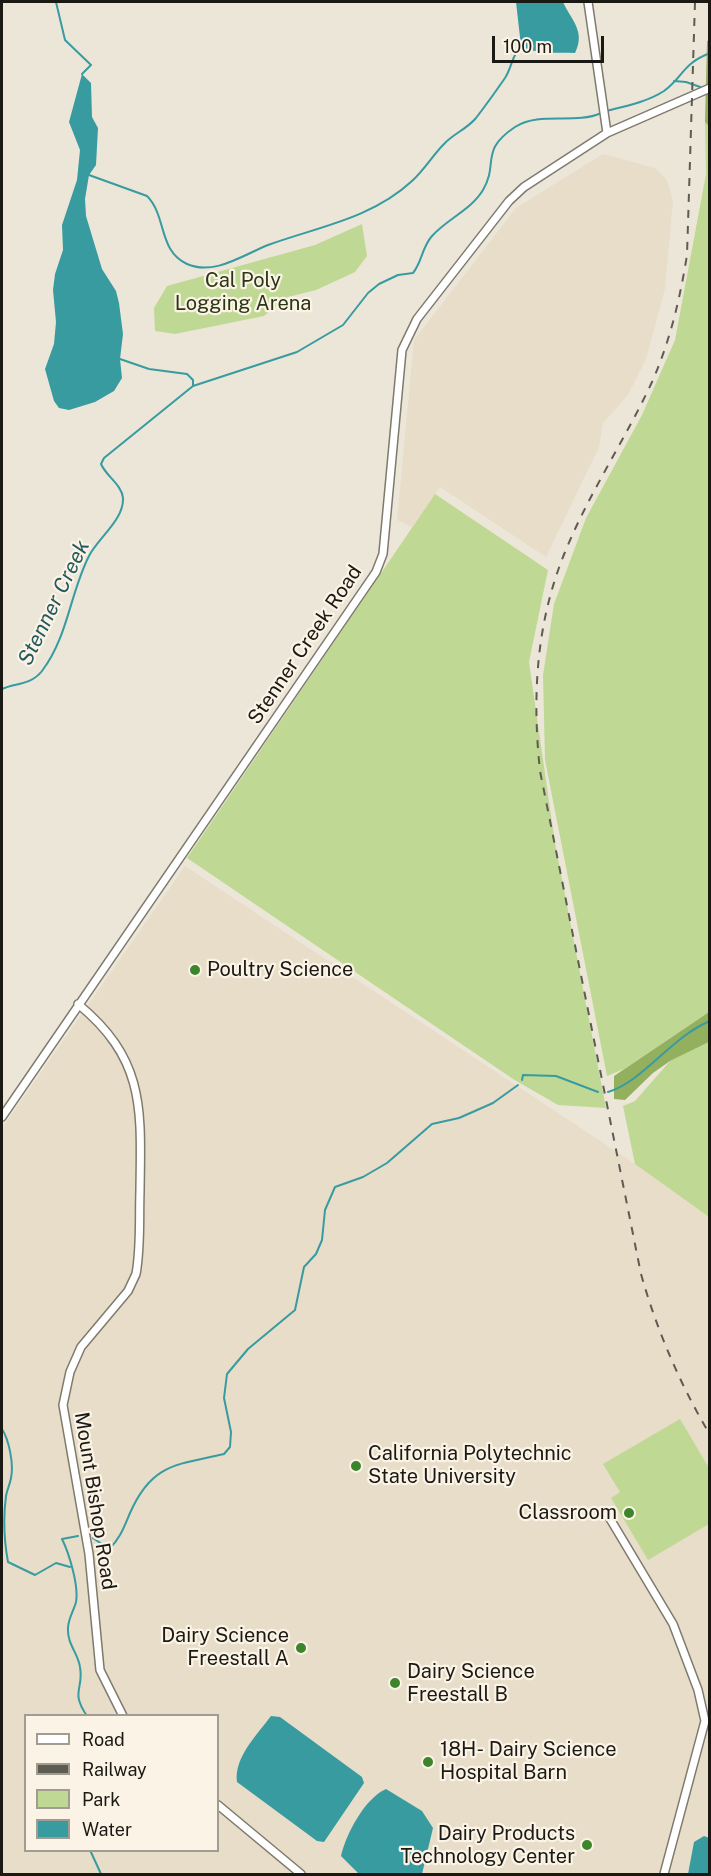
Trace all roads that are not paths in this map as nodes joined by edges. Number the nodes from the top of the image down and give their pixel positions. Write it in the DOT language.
graph roads {
  1 [pos="588,2"];
  2 [pos="710,88"];
  3 [pos="607,133"];
  4 [pos="78,1004"];
  5 [pos="2,1117"];
  6 [pos="606,1512"];
  7 [pos="122,1714"];
  8 [pos="219,1806"];
  9 [pos="301,1875"];
  10 [pos="664,1875"];
  1 -- 3 [label="street"];
  2 -- 3 [label="street, Stenner Creek Road"];
  3 -- 4 [label="street, Stenner Creek Road"];
  4 -- 5 [label="street, Stenner Creek Road"];
  4 -- 7 [label="street, Mount Bishop Road"];
  6 -- 10 [label="street"];
  8 -- 9 [label="street"];
}
